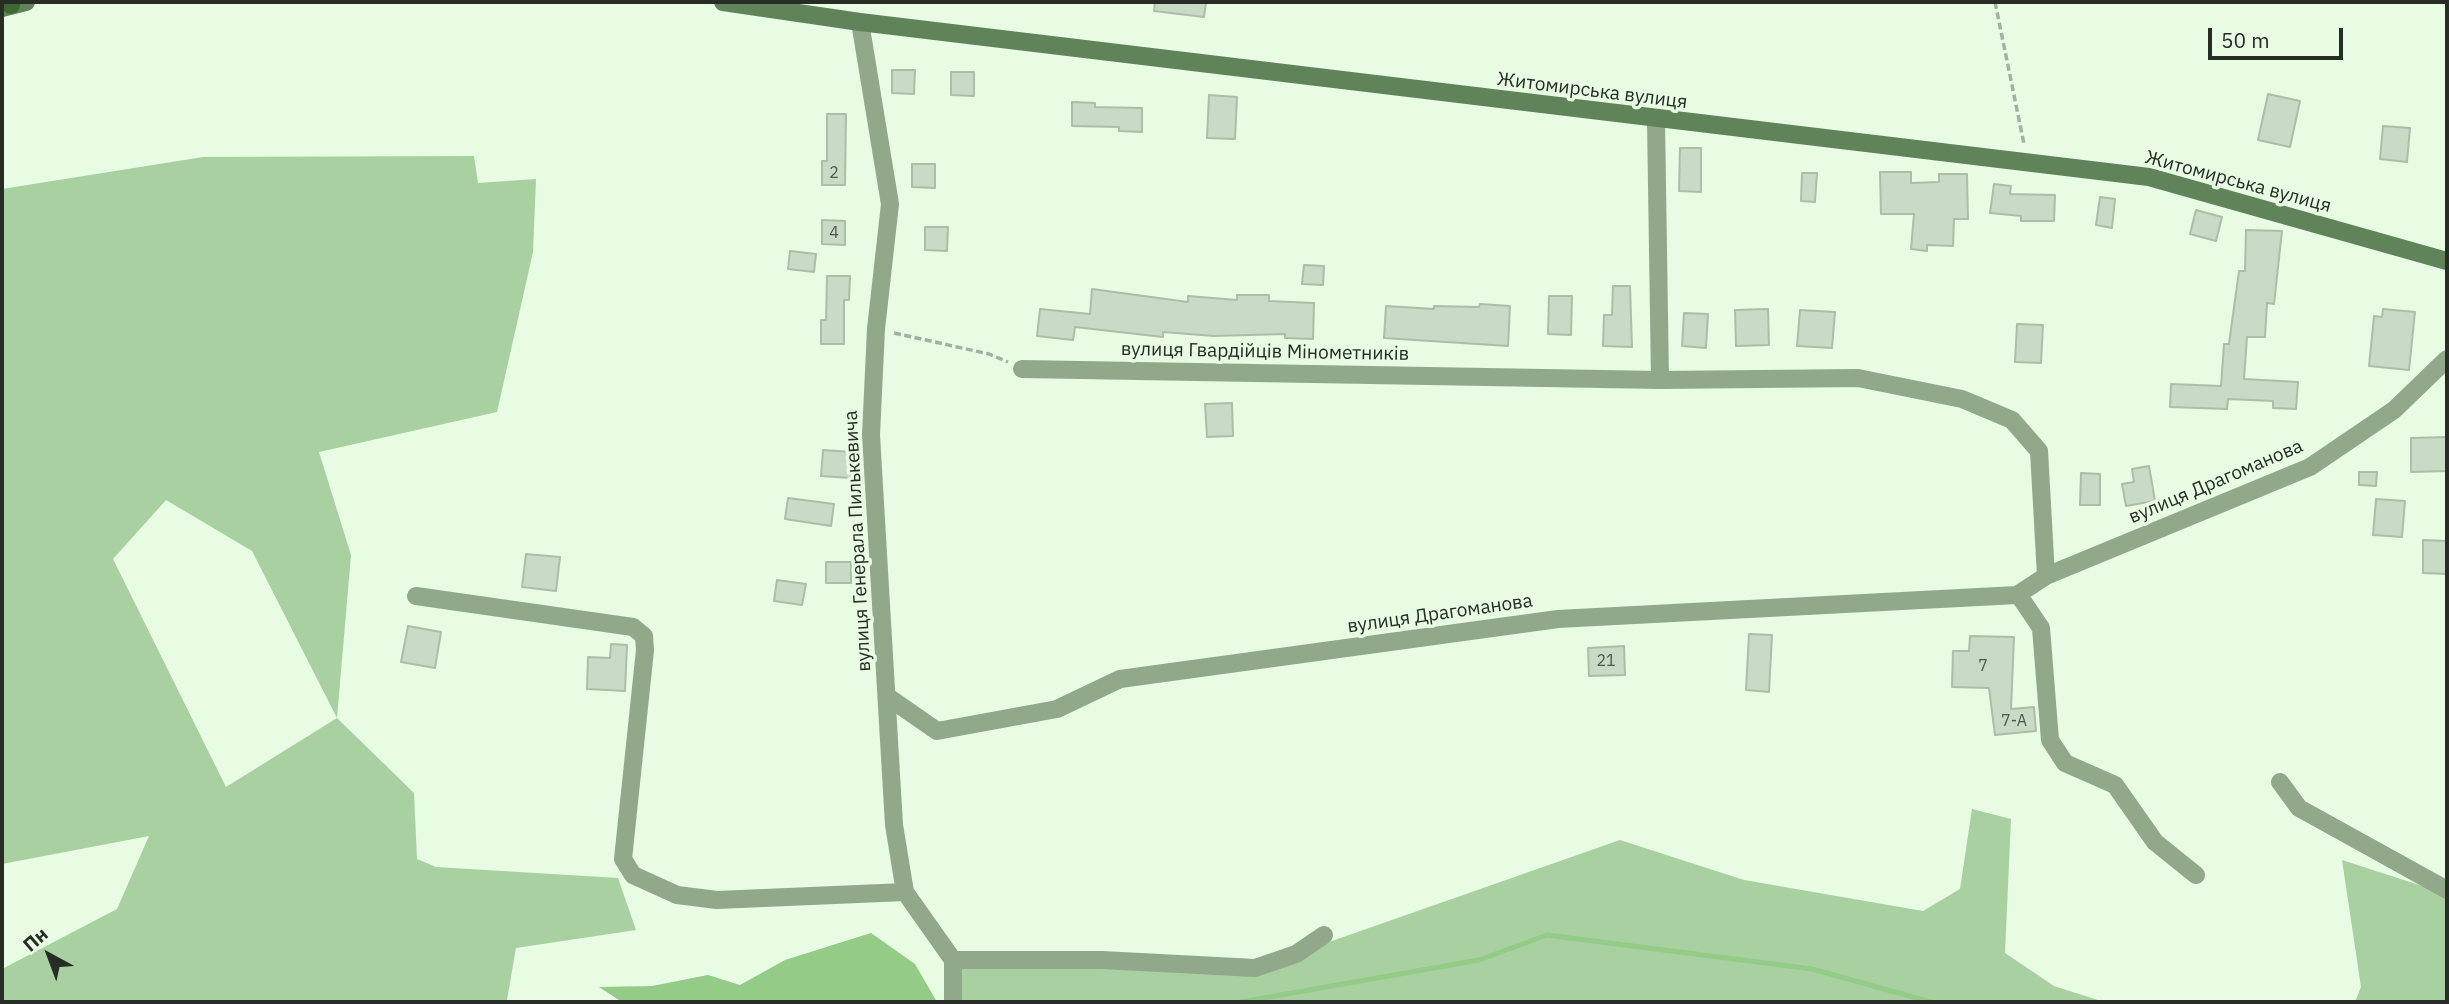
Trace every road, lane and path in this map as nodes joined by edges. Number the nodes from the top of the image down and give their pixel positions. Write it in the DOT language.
graph roads {
  1 [pos="723,2"];
  2 [pos="1995,2"];
  3 [pos="860,22"];
  4 [pos="1656,120"];
  5 [pos="2028,163"];
  6 [pos="2447,261"];
  7 [pos="876,329"];
  8 [pos="2447,359"];
  9 [pos="1022,369"];
  10 [pos="1660,380"];
  11 [pos="2046,576"];
  12 [pos="2018,594"];
  13 [pos="416,596"];
  14 [pos="888,697"];
  15 [pos="2280,782"];
  16 [pos="2196,875"];
  17 [pos="2447,890"];
  18 [pos="905,892"];
  19 [pos="1324,935"];
  20 [pos="953,960"];
  21 [pos="953,1002"];
  1 -- 3 [label="main road, Житомирська вулиця"];
  2 -- 5 [label="path"];
  3 -- 4 [label="main road, Житомирська вулиця"];
  3 -- 7 [label="street, вулиця Генерала Пилькевича"];
  4 -- 5 [label="main road, Житомирська вулиця"];
  4 -- 10 [label="street"];
  5 -- 6 [label="main road, Житомирська вулиця"];
  7 -- 9 [label="path"];
  7 -- 14 [label="street, вулиця Генерала Пилькевича"];
  8 -- 11 [label="street, вулиця Драгоманова"];
  9 -- 10 [label="street, вулиця Гвардійців Мінометників"];
  10 -- 11 [label="street, вулиця Гвардійців Мінометників"];
  11 -- 12 [label="street, вулиця Драгоманова"];
  12 -- 14 [label="street, вулиця Драгоманова"];
  12 -- 16 [label="street"];
  13 -- 18 [label="street"];
  14 -- 18 [label="street, вулиця Генерала Пилькевича"];
  15 -- 17 [label="street"];
  18 -- 20 [label="street, вулиця Генерала Пилькевича"];
  19 -- 20 [label="street"];
  20 -- 21 [label="street"];
}
